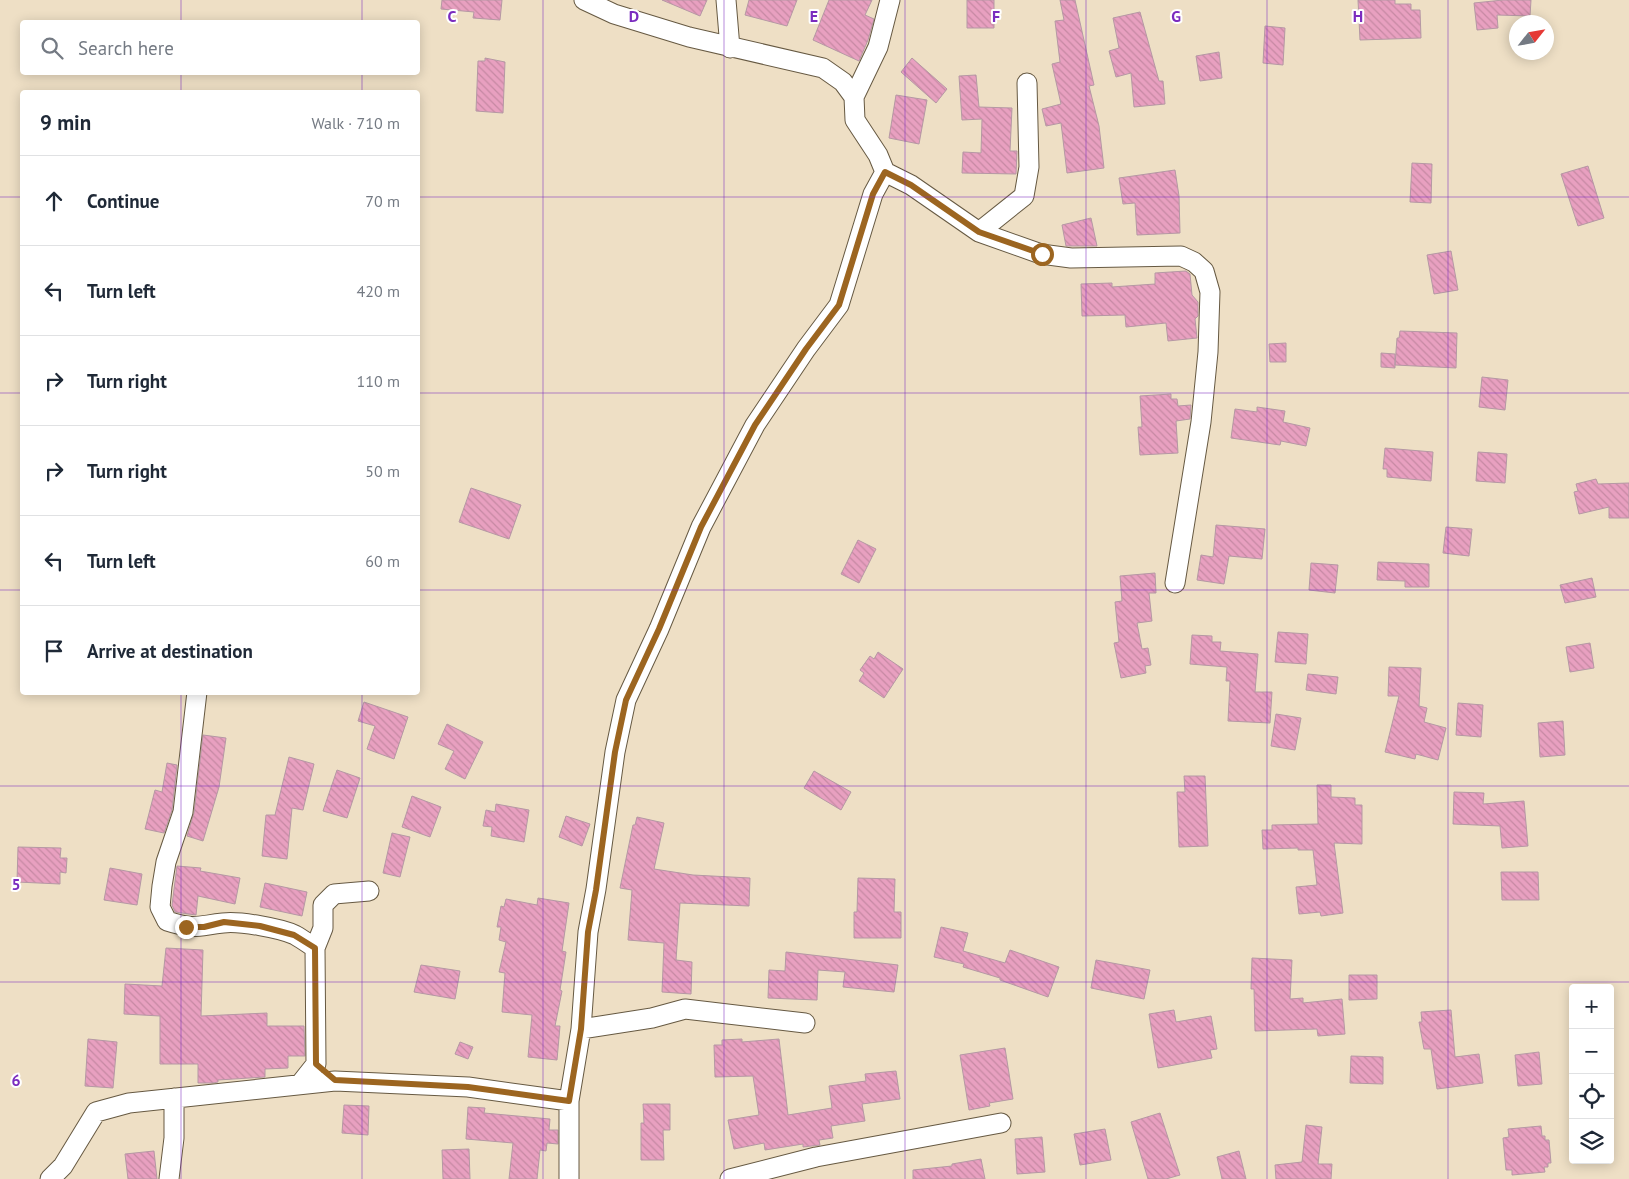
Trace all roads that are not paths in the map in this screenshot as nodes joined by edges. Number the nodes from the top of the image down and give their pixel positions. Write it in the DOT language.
graph roads {
  1 [pos="584,0"];
  2 [pos="726,0"];
  3 [pos="890,0"];
  4 [pos="730,48"];
  5 [pos="1027,83"];
  6 [pos="854,96"];
  7 [pos="885,172"];
  8 [pos="979,232"];
  9 [pos="1175,583"];
  10 [pos="197,695"];
  11 [pos="369,891"];
  12 [pos="315,948"];
  13 [pos="805,1023"];
  14 [pos="581,1029"];
  15 [pos="316,1064"];
  16 [pos="335,1080"];
  17 [pos="301,1084"];
  18 [pos="174,1098"];
  19 [pos="569,1101"];
  20 [pos="1001,1123"];
  21 [pos="50,1179"];
  22 [pos="169,1179"];
  23 [pos="569,1179"];
  24 [pos="730,1179"];
  1 -- 4 [label="street"];
  2 -- 4 [label="street"];
  3 -- 6 [label="street"];
  4 -- 6 [label="street"];
  5 -- 8 [label="street"];
  6 -- 7 [label="street"];
  7 -- 8 [label="street"];
  7 -- 14 [label="street"];
  8 -- 9 [label="street"];
  10 -- 12 [label="street"];
  11 -- 12 [label="street"];
  12 -- 15 [label="street"];
  13 -- 14 [label="street"];
  14 -- 19 [label="street"];
  15 -- 16 [label="street"];
  15 -- 17 [label="street"];
  16 -- 17 [label="street"];
  16 -- 19 [label="street"];
  17 -- 18 [label="street"];
  18 -- 21 [label="street"];
  18 -- 22 [label="street"];
  19 -- 23 [label="street"];
  20 -- 24 [label="street"];
}
